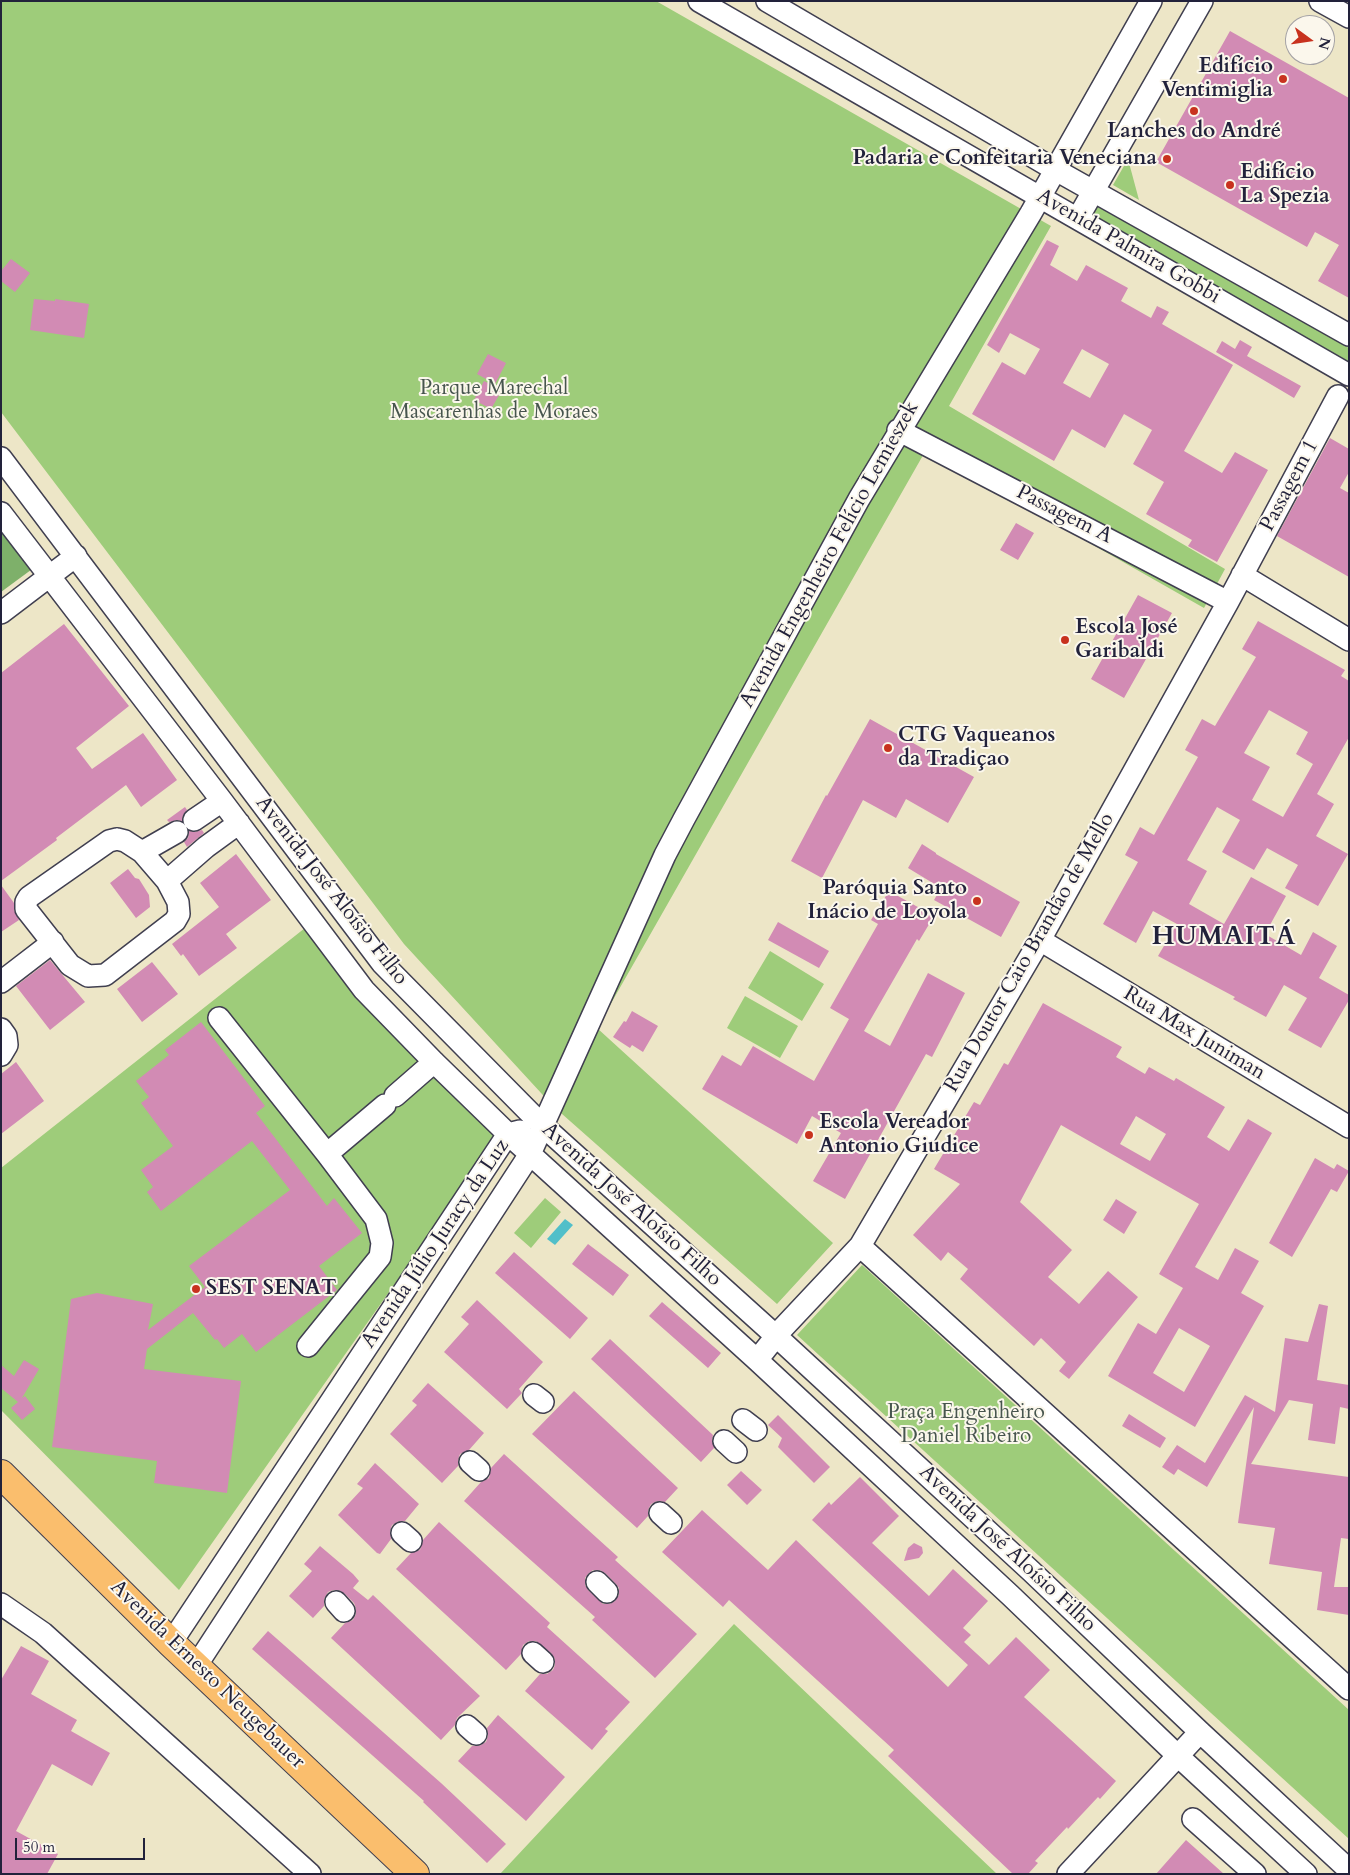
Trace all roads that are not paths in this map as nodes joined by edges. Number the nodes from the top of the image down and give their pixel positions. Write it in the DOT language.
graph roads {
  1 [pos="699,1"];
  2 [pos="767,1"];
  3 [pos="1151,1"];
  4 [pos="1202,1"];
  5 [pos="1320,1"];
  6 [pos="1349,17"];
  7 [pos="1054,169"];
  8 [pos="1093,191"];
  9 [pos="1040,196"];
  10 [pos="1078,218"];
  11 [pos="1349,336"];
  12 [pos="1349,375"];
  13 [pos="1338,396"];
  14 [pos="898,430"];
  15 [pos="1,458"];
  16 [pos="1,513"];
  17 [pos="76,556"];
  18 [pos="50,576"];
  19 [pos="1242,576"];
  20 [pos="1228,602"];
  21 [pos="1,613"];
  22 [pos="1349,640"];
  23 [pos="222,801"];
  24 [pos="194,820"];
  25 [pos="238,823"];
  26 [pos="177,832"];
  27 [pos="142,852"];
  28 [pos="166,881"];
  29 [pos="1040,940"];
  30 [pos="53,942"];
  31 [pos="1,982"];
  32 [pos="219,1018"];
  33 [pos="1,1029"];
  34 [pos="1,1055"];
  35 [pos="434,1062"];
  36 [pos="542,1125"];
  37 [pos="1349,1128"];
  38 [pos="508,1134"];
  39 [pos="327,1154"];
  40 [pos="530,1154"];
  41 [pos="860,1246"];
  42 [pos="776,1336"];
  43 [pos="308,1346"];
  44 [pos="757,1360"];
  45 [pos="1,1474"];
  46 [pos="1,1604"];
  47 [pos="172,1643"];
  48 [pos="196,1666"];
  49 [pos="1349,1689"];
  50 [pos="1200,1732"];
  51 [pos="1178,1756"];
  52 [pos="1193,1819"];
  53 [pos="1349,1870"];
  54 [pos="310,1874"];
  55 [pos="415,1874"];
  56 [pos="1068,1874"];
  57 [pos="1254,1874"];
  58 [pos="1306,1874"];
  1 -- 9 [label="street, Avenida Palmira Gobbi"];
  2 -- 7 [label="street, Avenida Palmira Gobbi"];
  3 -- 7 [label="street, Avenida Engenheiro Felício Lemieszek"];
  4 -- 8 [label="street"];
  5 -- 6 [label="street"];
  7 -- 8 [label="street, Avenida Palmira Gobbi"];
  7 -- 9 [label="street, Avenida Engenheiro Felício Lemieszek"];
  8 -- 10 [label="street"];
  8 -- 11 [label="street, Avenida Palmira Gobbi"];
  9 -- 10 [label="street, Avenida Palmira Gobbi"];
  9 -- 14 [label="street, Avenida Engenheiro Felício Lemieszek"];
  10 -- 12 [label="street, Avenida Palmira Gobbi"];
  13 -- 19 [label="street, Passagem 1"];
  14 -- 20 [label="street, Passagem A"];
  14 -- 36 [label="street, Avenida Engenheiro Felício Lemieszek"];
  15 -- 17 [label="street, Avenida José Aloísio Filho"];
  16 -- 18 [label="street, Avenida José Aloísio Filho"];
  17 -- 18 [label="street"];
  17 -- 36 [label="street, Avenida José Aloísio Filho"];
  18 -- 21 [label="street"];
  18 -- 23 [label="street, Avenida José Aloísio Filho"];
  19 -- 20 [label="street, Rua Doutor Caio Brandão de Mello"];
  19 -- 22 [label="street"];
  20 -- 29 [label="street, Rua Doutor Caio Brandão de Mello"];
  23 -- 24 [label="street"];
  23 -- 25 [label="street, Avenida José Aloísio Filho"];
  25 -- 28 [label="street"];
  25 -- 35 [label="street, Avenida José Aloísio Filho"];
  26 -- 27 [label="street"];
  27 -- 28 [label="street"];
  27 -- 30 [label="street"];
  28 -- 30 [label="street"];
  29 -- 37 [label="street, Rua Max Juniman"];
  29 -- 41 [label="street, Rua Doutor Caio Brandão de Mello"];
  30 -- 31 [label="street"];
  32 -- 39 [label="street"];
  33 -- 34 [label="street"];
  35 -- 38 [label="street, Avenida José Aloísio Filho"];
  35 -- 39 [label="street"];
  36 -- 38 [label="street, Avenida Júlio Juracy da Luz"];
  36 -- 40 [label="street, Avenida Júlio Juracy da Luz"];
  36 -- 42 [label="street, Avenida José Aloísio Filho"];
  38 -- 40 [label="street, Avenida José Aloísio Filho"];
  38 -- 47 [label="street, Avenida Júlio Juracy da Luz"];
  39 -- 43 [label="street"];
  40 -- 44 [label="street, Avenida José Aloísio Filho"];
  40 -- 48 [label="street, Avenida Júlio Juracy da Luz"];
  41 -- 42 [label="street, Rua Doutor Caio Brandão de Mello"];
  41 -- 49 [label="street"];
  42 -- 44 [label="street, Rua Doutor Caio Brandão de Mello"];
  42 -- 50 [label="street, Avenida José Aloísio Filho"];
  44 -- 51 [label="street, Avenida José Aloísio Filho"];
  45 -- 47 [label="main road, Avenida Ernesto Neugebauer"];
  46 -- 54 [label="street"];
  47 -- 48 [label="main road, Avenida Ernesto Neugebauer"];
  48 -- 55 [label="main road, Avenida Ernesto Neugebauer"];
  50 -- 51 [label="street"];
  50 -- 53 [label="street, Avenida José Aloísio Filho"];
  51 -- 56 [label="street"];
  51 -- 58 [label="street, Avenida José Aloísio Filho"];
  52 -- 57 [label="street"];
}
